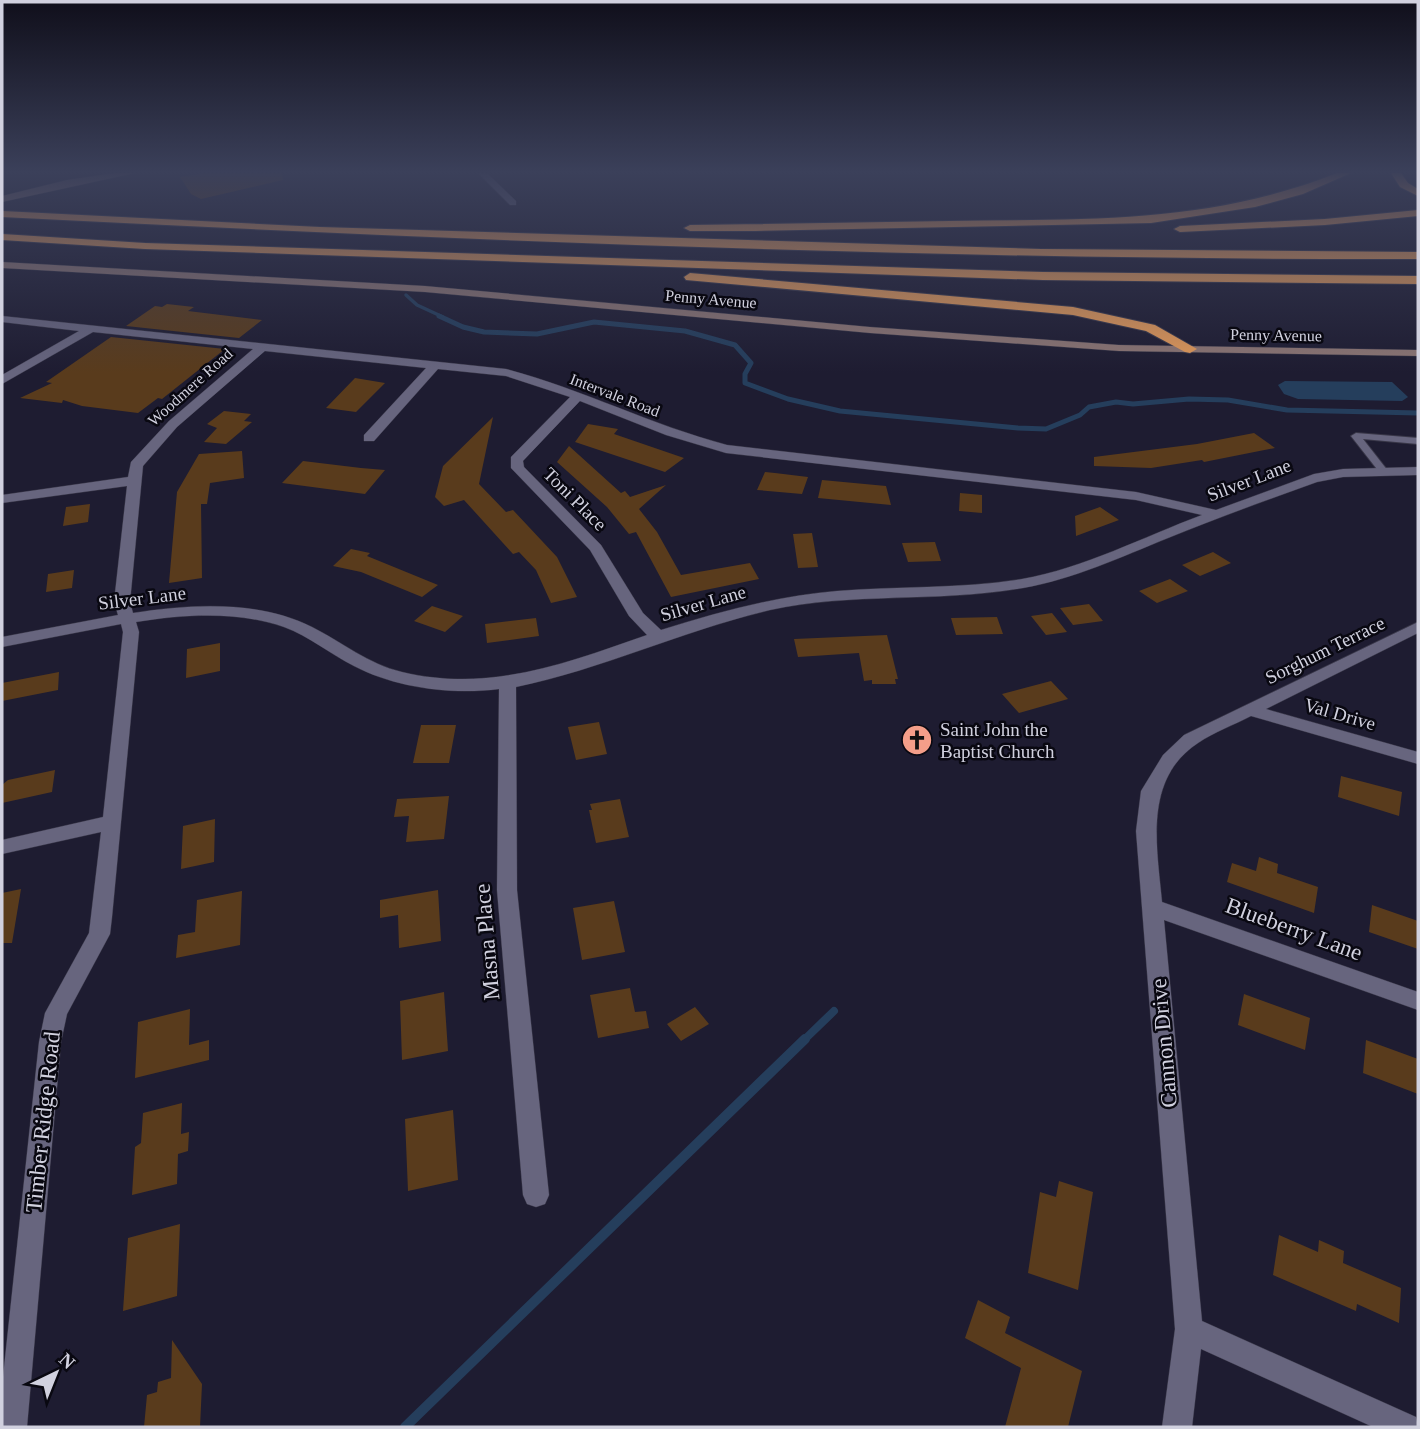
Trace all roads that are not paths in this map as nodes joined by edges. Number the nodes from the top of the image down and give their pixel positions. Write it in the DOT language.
graph roads {
  1 [pos="45,240"];
  2 [pos="641,240"];
  3 [pos="395,253"];
  4 [pos="1418,256"];
  5 [pos="2,265"];
  6 [pos="1418,280"];
  7 [pos="2,318"];
  8 [pos="92,328"];
  9 [pos="262,348"];
  10 [pos="1190,349"];
  11 [pos="1418,352"];
  12 [pos="436,364"];
  13 [pos="2,380"];
  14 [pos="577,397"];
  15 [pos="369,438"];
  16 [pos="1418,442"];
  17 [pos="1383,471"];
  18 [pos="1418,471"];
  19 [pos="132,481"];
  20 [pos="2,499"];
  21 [pos="1216,514"];
  22 [pos="128,619"];
  23 [pos="1418,627"];
  24 [pos="658,637"];
  25 [pos="2,642"];
  26 [pos="508,683"];
  27 [pos="1250,710"];
  28 [pos="1418,758"];
  29 [pos="109,823"];
  30 [pos="2,847"];
  31 [pos="1152,906"];
  32 [pos="1418,1001"];
  33 [pos="536,1195"];
  34 [pos="1189,1329"];
  35 [pos="12,1427"];
  36 [pos="1177,1427"];
  37 [pos="1406,1427"];
  1 -- 3 [label="highway"];
  2 -- 4 [label="highway"];
  3 -- 6 [label="highway"];
  3 -- 10 [label="highway"];
  5 -- 10 [label="main road, Penny Avenue"];
  7 -- 8 [label="street, Intervale Road"];
  8 -- 9 [label="street, Intervale Road"];
  8 -- 13 [label="street"];
  9 -- 12 [label="street, Intervale Road"];
  9 -- 19 [label="street, Woodmere Road"];
  10 -- 11 [label="main road, Penny Avenue"];
  12 -- 14 [label="street, Intervale Road"];
  12 -- 15 [label="street"];
  14 -- 21 [label="street, Intervale Road"];
  14 -- 24 [label="street, Toni Place"];
  16 -- 17 [label="lane"];
  17 -- 18 [label="street, Silver Lane"];
  17 -- 21 [label="street, Silver Lane"];
  19 -- 20 [label="street"];
  19 -- 22 [label="street, Woodmere Road"];
  21 -- 24 [label="street, Silver Lane"];
  22 -- 25 [label="street, Silver Lane"];
  22 -- 26 [label="street, Silver Lane"];
  22 -- 29 [label="street, Timber Ridge Road"];
  23 -- 27 [label="street, Sorghum Terrace"];
  24 -- 26 [label="street, Silver Lane"];
  26 -- 33 [label="street, Masna Place"];
  27 -- 28 [label="street, Val Drive"];
  27 -- 31 [label="street, Cannon Drive"];
  29 -- 30 [label="street"];
  29 -- 35 [label="street, Timber Ridge Road"];
  31 -- 32 [label="street, Blueberry Lane"];
  31 -- 34 [label="street, Cannon Drive"];
  34 -- 36 [label="street, Cannon Drive"];
  34 -- 37 [label="street"];
}
